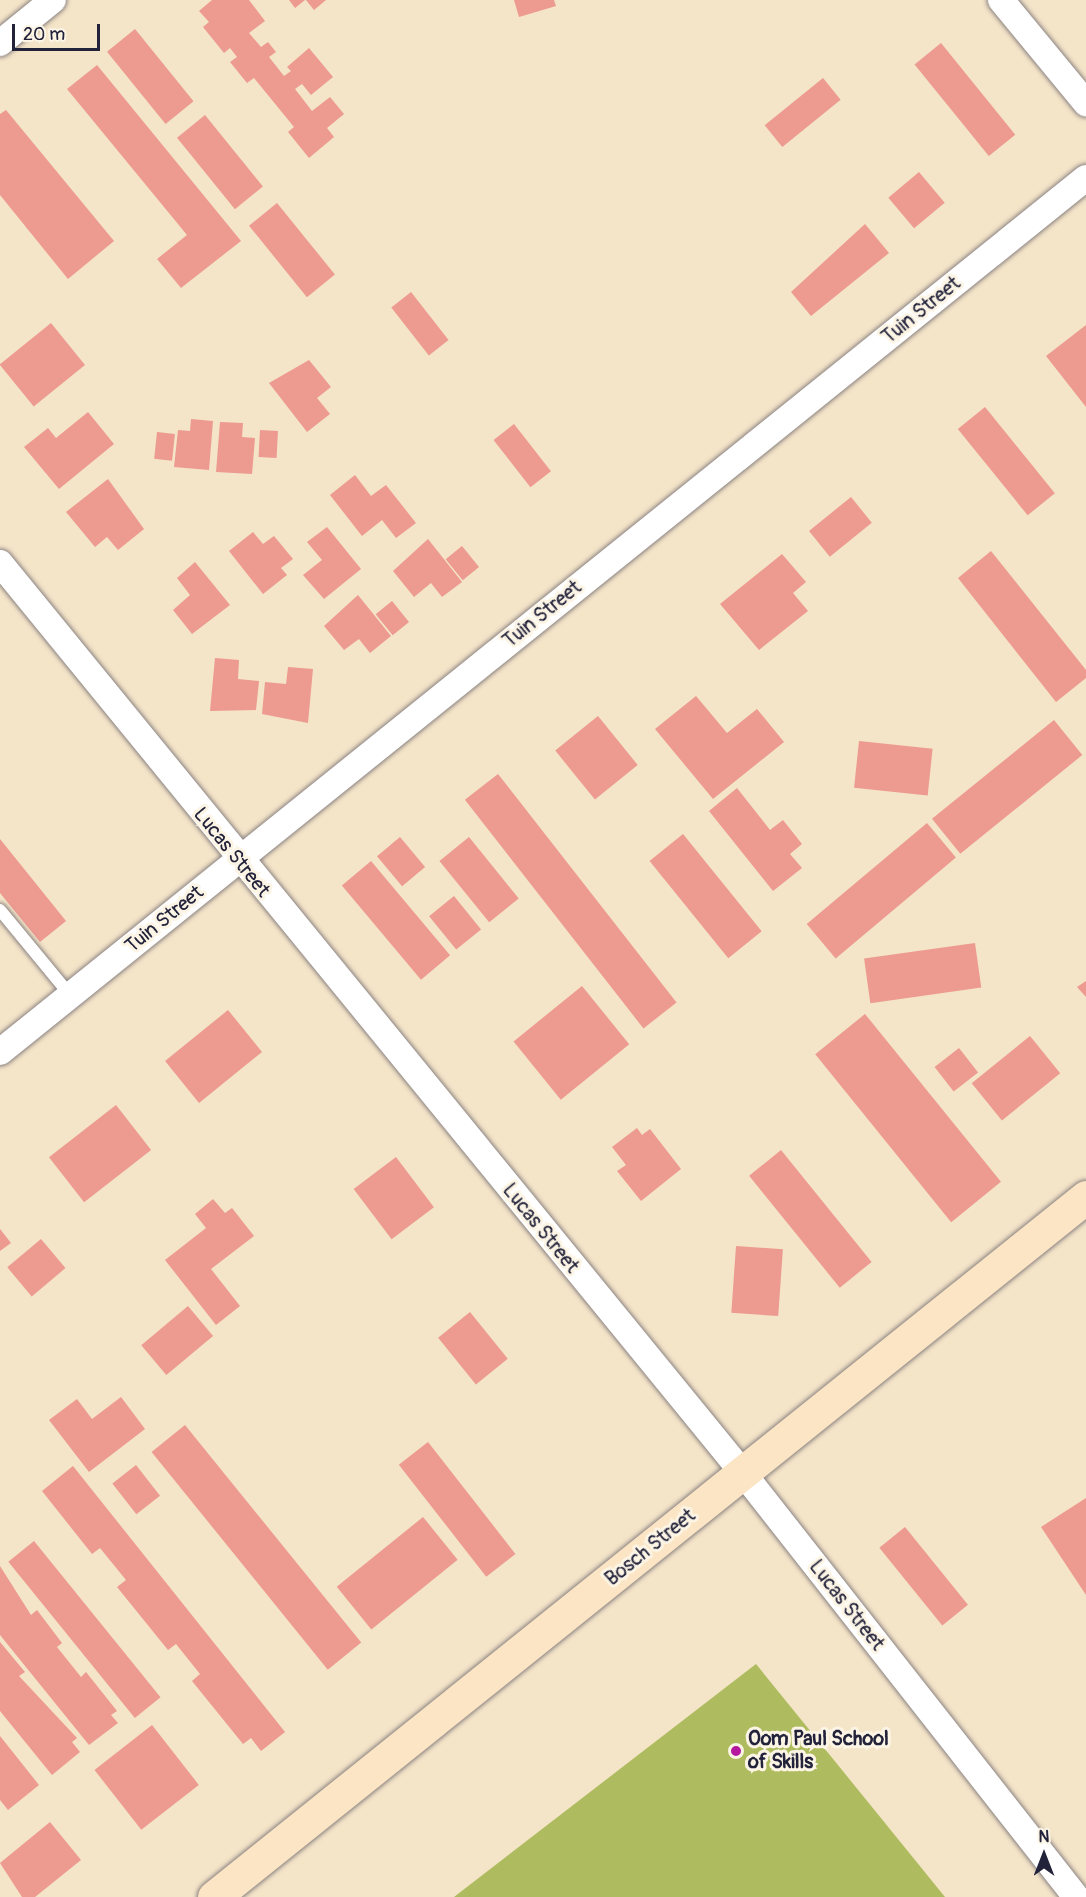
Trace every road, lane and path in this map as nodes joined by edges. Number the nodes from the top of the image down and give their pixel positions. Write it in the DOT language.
graph roads {
  1 [pos="53,0"];
  2 [pos="1001,0"];
  3 [pos="0,43"];
  4 [pos="1086,103"];
  5 [pos="1086,178"];
  6 [pos="0,563"];
  7 [pos="237,859"];
  8 [pos="0,910"];
  9 [pos="70,995"];
  10 [pos="0,1052"];
  11 [pos="1086,1197"];
  12 [pos="743,1473"];
  13 [pos="214,1897"];
  14 [pos="1076,1897"];
  1 -- 3 [label="street"];
  2 -- 4 [label="street"];
  5 -- 7 [label="street, Tuin Street"];
  6 -- 7 [label="street, Lucas Street"];
  7 -- 9 [label="street, Tuin Street"];
  7 -- 12 [label="street, Lucas Street"];
  8 -- 9 [label="lane"];
  9 -- 10 [label="street, Tuin Street"];
  11 -- 12 [label="street, Bosch Street"];
  12 -- 13 [label="street, Bosch Street"];
  12 -- 14 [label="street, Lucas Street"];
}
